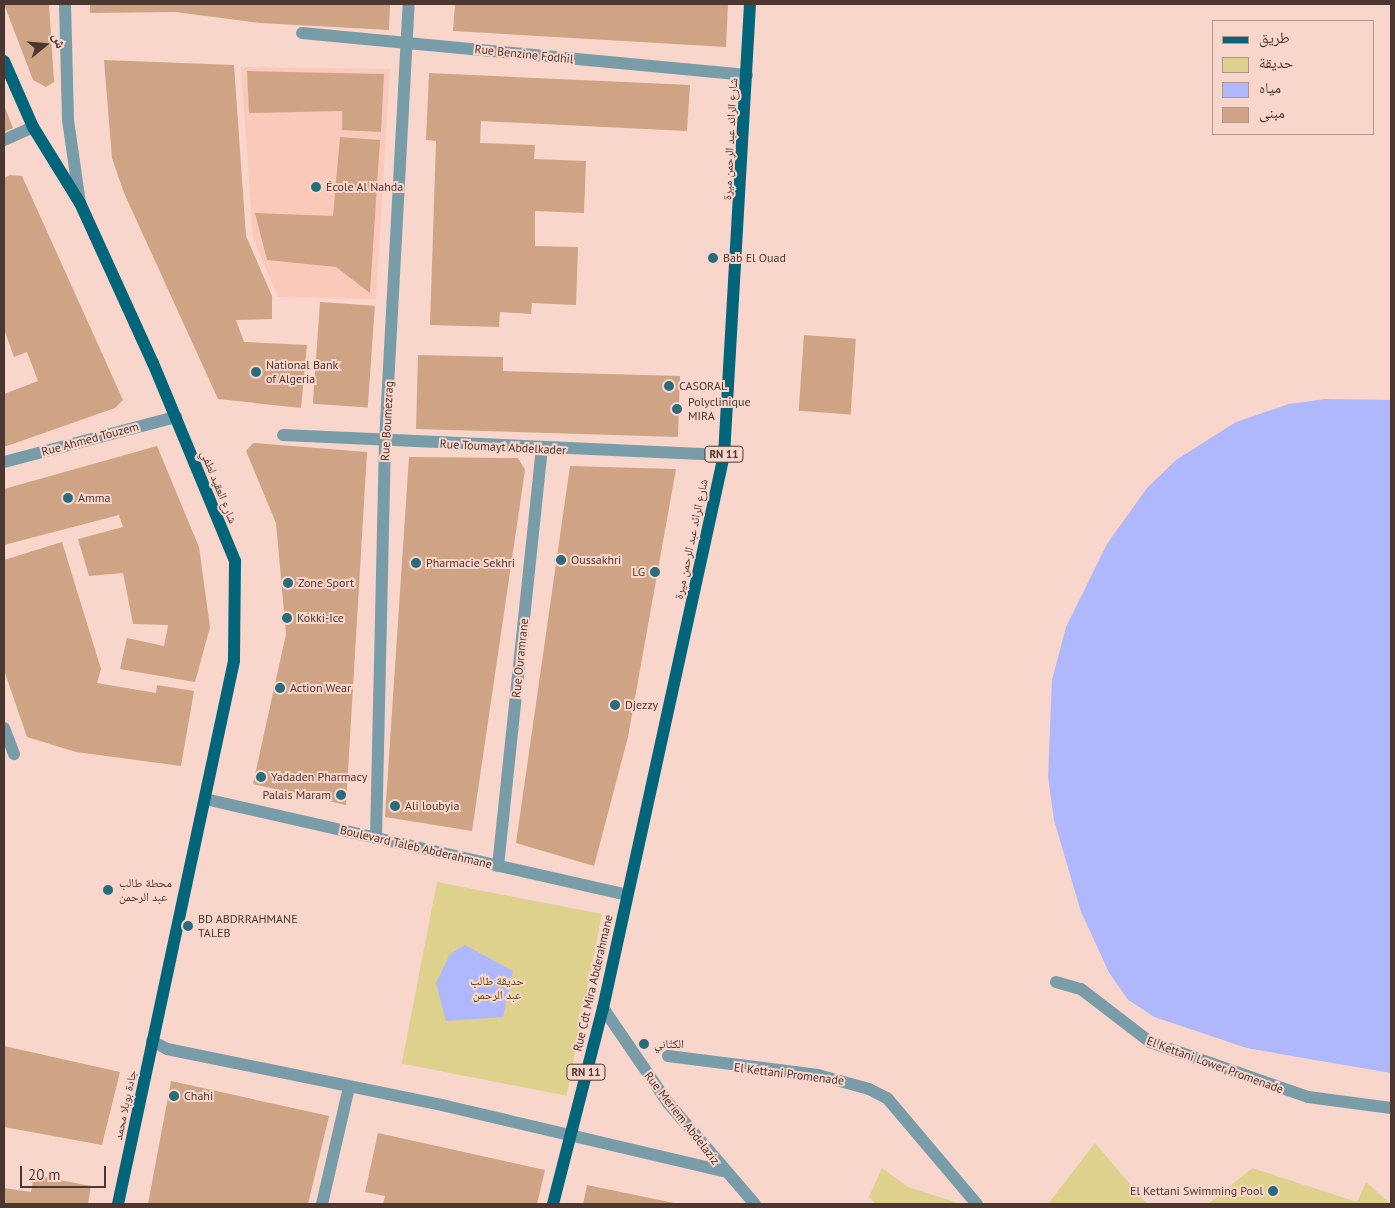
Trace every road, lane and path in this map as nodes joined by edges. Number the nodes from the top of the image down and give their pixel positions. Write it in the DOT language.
graph roads {
  1 [pos="65,4"];
  2 [pos="409,4"];
  3 [pos="750,4"];
  4 [pos="302,33"];
  5 [pos="406,42"];
  6 [pos="4,61"];
  7 [pos="747,75"];
  8 [pos="32,127"];
  9 [pos="4,140"];
  10 [pos="80,203"];
  11 [pos="176,417"];
  12 [pos="283,435"];
  13 [pos="386,442"];
  14 [pos="542,450"];
  15 [pos="724,455"];
  16 [pos="4,462"];
  17 [pos="4,728"];
  18 [pos="14,754"];
  19 [pos="205,798"];
  20 [pos="376,838"];
  21 [pos="498,866"];
  22 [pos="627,895"];
  23 [pos="1056,982"];
  24 [pos="602,1008"];
  25 [pos="152,1041"];
  26 [pos="668,1056"];
  27 [pos="348,1087"];
  28 [pos="1391,1108"];
  29 [pos="570,1136"];
  30 [pos="724,1171"];
  31 [pos="118,1204"];
  32 [pos="322,1204"];
  33 [pos="553,1204"];
  34 [pos="755,1204"];
  35 [pos="977,1204"];
  1 -- 10 [label="street"];
  2 -- 5 [label="street, Rue Boumezrag"];
  3 -- 7 [label="main road, شارع الرائد عبد الرحمن ميرة / RN 11"];
  4 -- 5 [label="street, Rue Benzine Fodhil"];
  5 -- 7 [label="street, Rue Benzine Fodhil"];
  5 -- 13 [label="street, Rue Boumezrag"];
  6 -- 8 [label="main road"];
  7 -- 15 [label="main road, شارع الرائد عبد الرحمن ميرة / RN 11"];
  8 -- 9 [label="street"];
  8 -- 10 [label="main road, شارع العقيد لطفي"];
  10 -- 11 [label="main road, شارع العقيد لطفي"];
  11 -- 16 [label="street, Rue Ahmed Touzem"];
  11 -- 19 [label="main road, شارع العقيد لطفي"];
  12 -- 13 [label="street, Rue Toumayt Abdelkader"];
  13 -- 14 [label="street, Rue Toumayt Abdelkader"];
  13 -- 20 [label="street, Rue Boumezrag"];
  14 -- 15 [label="street, Rue Toumayt Abdelkader"];
  14 -- 21 [label="street, Rue Ouramrane"];
  15 -- 22 [label="main road, شارع الرائد عبد الرحمن ميرة / RN 11"];
  17 -- 18 [label="street"];
  19 -- 20 [label="street, Boulevard Taleb Abderahmane"];
  19 -- 25 [label="main road, شارع العقيد لطفي"];
  20 -- 21 [label="street, Boulevard Taleb Abderahmane"];
  21 -- 22 [label="street, Boulevard Taleb Abderahmane"];
  22 -- 24 [label="main road, Rue Cdt Mira Abderahmane / RN 11"];
  23 -- 28 [label="street, El Kettani Lower Promenade"];
  24 -- 29 [label="main road, Rue Cdt Mira Abderahmane / RN 11"];
  24 -- 30 [label="street, Rue Meriem Abdelaziz"];
  25 -- 27 [label="street"];
  25 -- 31 [label="main road, جادة بوبلا محمد"];
  26 -- 35 [label="street, El Kettani Promenade"];
  27 -- 29 [label="street"];
  27 -- 32 [label="street"];
  29 -- 30 [label="street, Rue Meriem Abdelaziz"];
  29 -- 33 [label="main road, RN 11"];
  30 -- 34 [label="street"];
}
